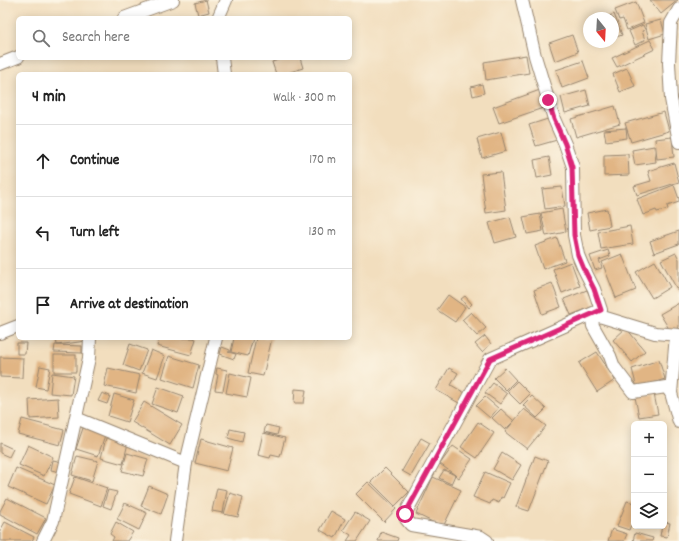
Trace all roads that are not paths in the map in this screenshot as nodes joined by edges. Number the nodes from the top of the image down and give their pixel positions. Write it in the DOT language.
graph roads {
  1 [pos="173,0"];
  2 [pos="226,0"];
  3 [pos="522,0"];
  4 [pos="679,9"];
  5 [pos="129,16"];
  6 [pos="219,16"];
  7 [pos="16,58"];
  8 [pos="222,60"];
  9 [pos="0,64"];
  10 [pos="224,72"];
  11 [pos="679,142"];
  12 [pos="599,312"];
  13 [pos="16,327"];
  14 [pos="0,333"];
  15 [pos="677,335"];
  16 [pos="90,340"];
  17 [pos="216,340"];
  18 [pos="672,393"];
  19 [pos="76,418"];
  20 [pos="679,422"];
  21 [pos="186,463"];
  22 [pos="43,541"];
  23 [pos="175,541"];
  24 [pos="487,541"];
  1 -- 5 [label="street"];
  2 -- 6 [label="street"];
  3 -- 12 [label="street"];
  4 -- 11 [label="street"];
  7 -- 9 [label="street"];
  8 -- 10 [label="street"];
  12 -- 15 [label="street"];
  12 -- 18 [label="street"];
  12 -- 24 [label="street"];
  13 -- 14 [label="street"];
  15 -- 18 [label="street"];
  16 -- 19 [label="street"];
  17 -- 21 [label="street"];
  18 -- 20 [label="street"];
  19 -- 21 [label="street"];
  19 -- 22 [label="street"];
  21 -- 23 [label="street"];
}
